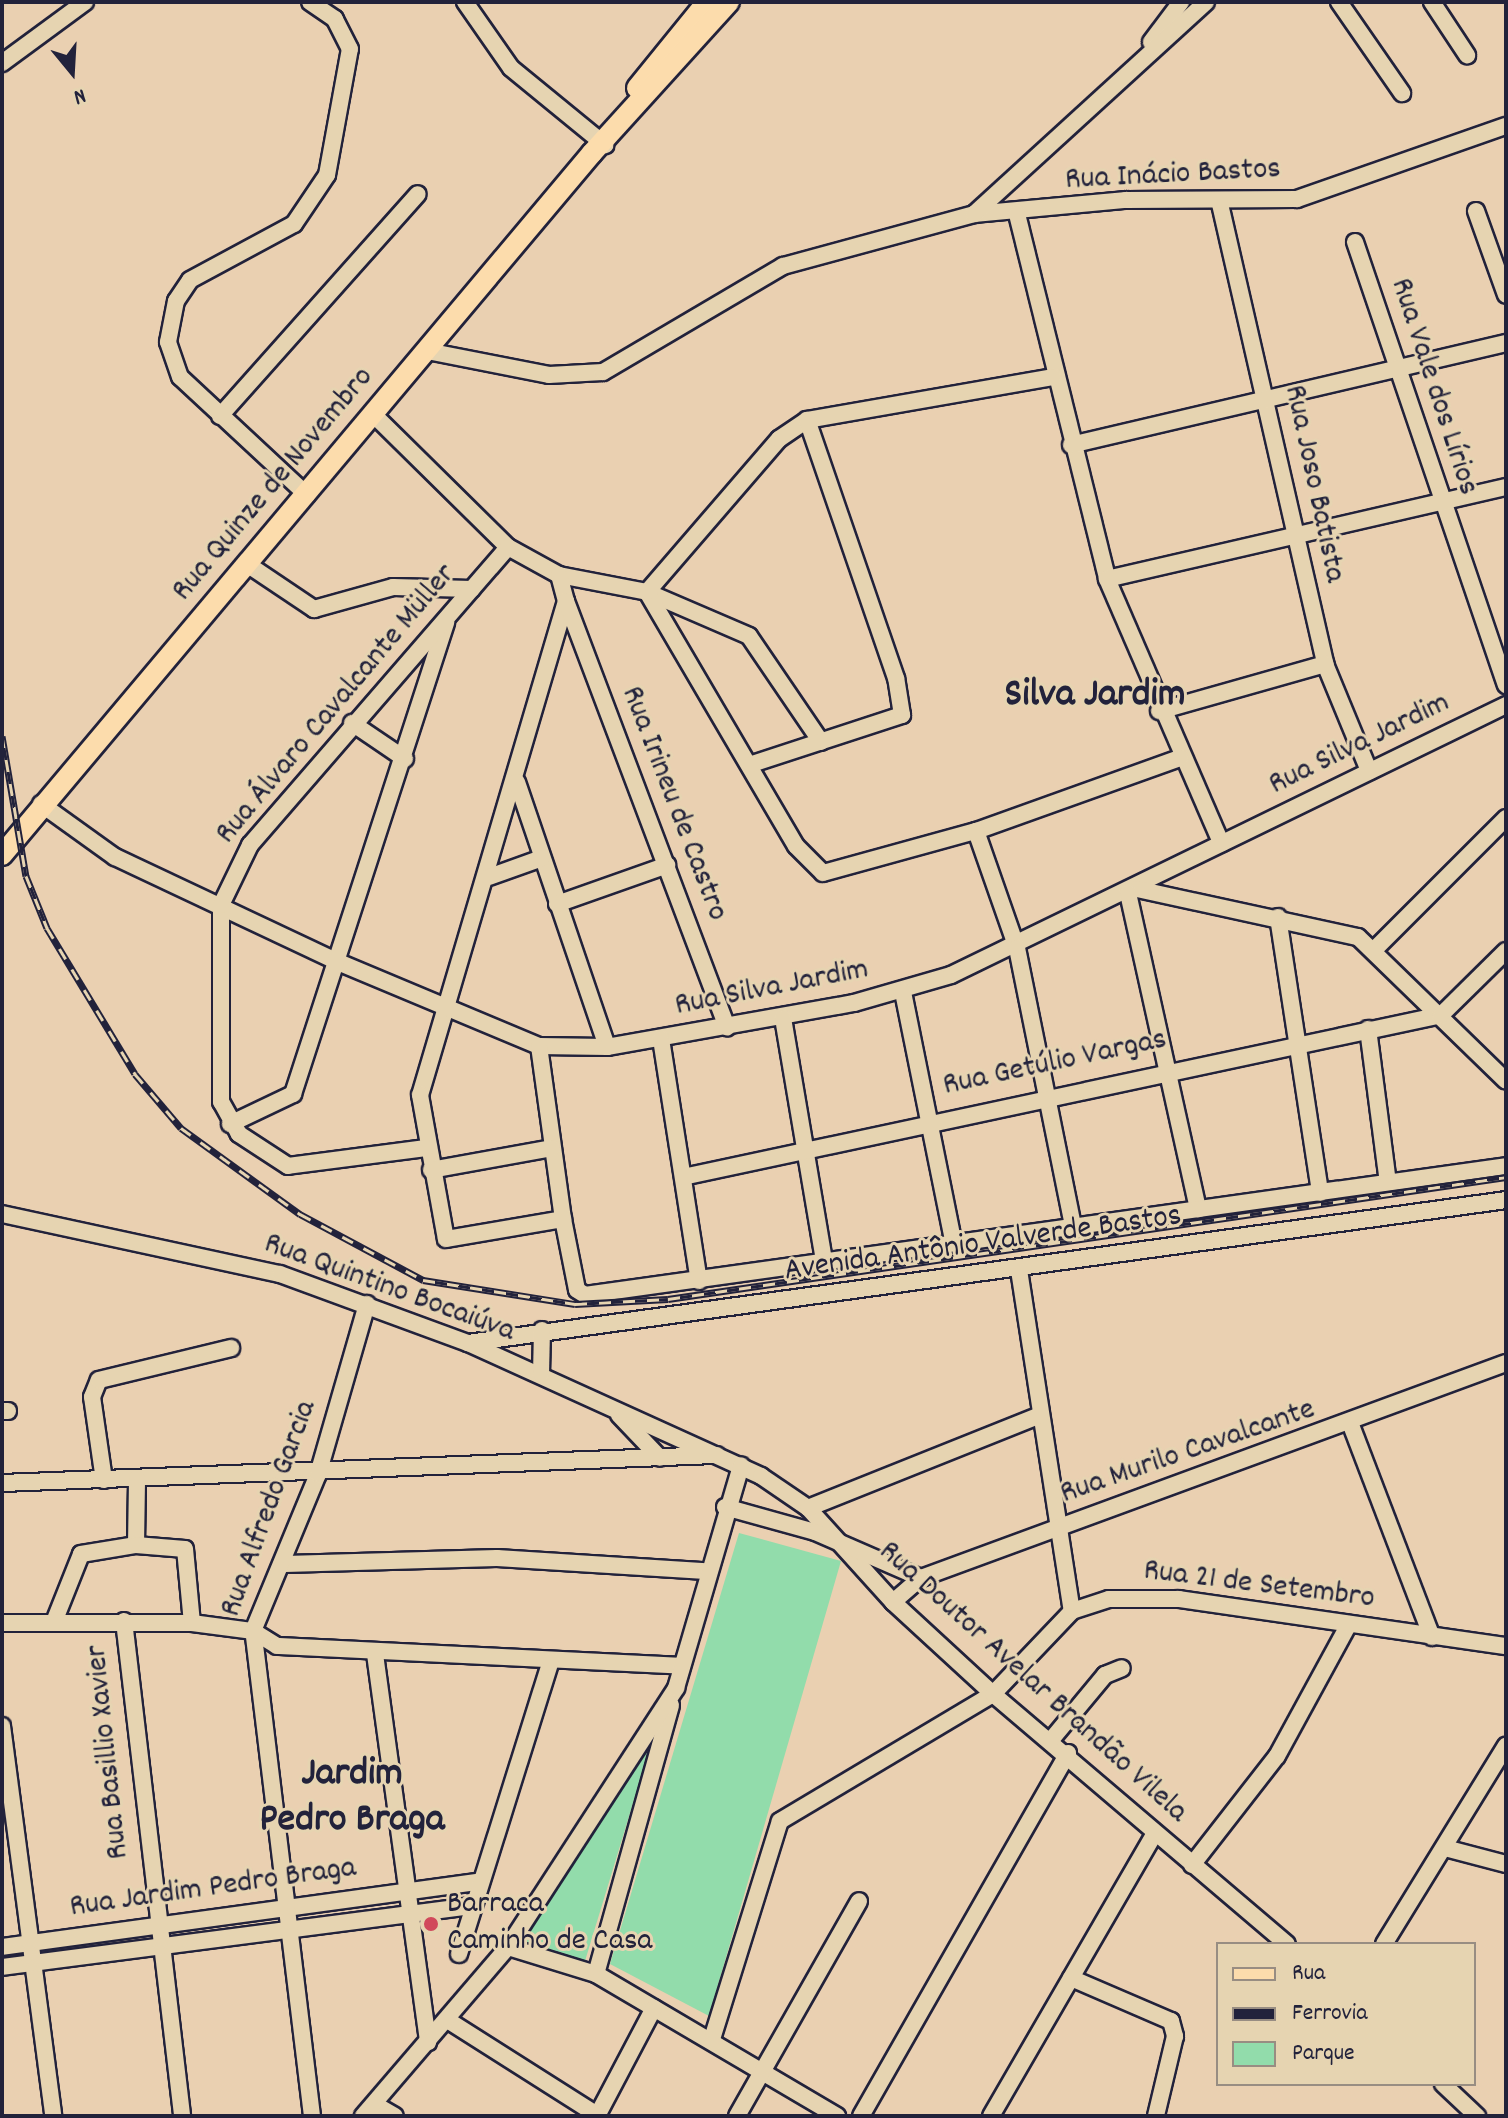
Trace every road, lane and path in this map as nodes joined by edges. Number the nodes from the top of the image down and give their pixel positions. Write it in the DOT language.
graph roads {
  1 [pos="85,2"];
  2 [pos="310,2"];
  3 [pos="465,2"];
  4 [pos="707,2"];
  5 [pos="729,2"];
  6 [pos="1181,2"];
  7 [pos="1206,2"];
  8 [pos="1339,2"];
  9 [pos="1432,2"];
  10 [pos="1467,55"];
  11 [pos="1139,58"];
  12 [pos="2,63"];
  13 [pos="1402,93"];
  14 [pos="1506,126"];
  15 [pos="597,146"];
  16 [pos="418,194"];
  17 [pos="1220,204"];
  18 [pos="1476,211"];
  19 [pos="974,214"];
  20 [pos="1017,214"];
  21 [pos="1355,242"];
  22 [pos="1506,295"];
  23 [pos="1506,343"];
  24 [pos="427,351"];
  25 [pos="1399,371"];
  26 [pos="1053,377"];
  27 [pos="1267,404"];
  28 [pos="374,415"];
  29 [pos="220,416"];
  30 [pos="807,420"];
  31 [pos="1071,445"];
  32 [pos="1506,487"];
  33 [pos="307,495"];
  34 [pos="1443,505"];
  35 [pos="1296,538"];
  36 [pos="508,547"];
  37 [pos="247,564"];
  38 [pos="559,575"];
  39 [pos="1107,579"];
  40 [pos="472,589"];
  41 [pos="647,592"];
  42 [pos="566,601"];
  43 [pos="448,617"];
  44 [pos="1325,664"];
  45 [pos="1506,685"];
  46 [pos="1506,705"];
  47 [pos="1159,711"];
  48 [pos="352,723"];
  49 [pos="821,742"];
  50 [pos="1180,758"];
  51 [pos="405,759"];
  52 [pos="752,764"];
  53 [pos="1369,771"];
  54 [pos="517,780"];
  55 [pos="41,804"];
  56 [pos="1506,818"];
  57 [pos="976,831"];
  58 [pos="1221,843"];
  59 [pos="2,855"];
  60 [pos="542,858"];
  61 [pos="667,865"];
  62 [pos="489,877"];
  63 [pos="1132,891"];
  64 [pos="557,904"];
  65 [pos="221,905"];
  66 [pos="1278,917"];
  67 [pos="1017,948"];
  68 [pos="1376,948"];
  69 [pos="1506,951"];
  70 [pos="338,962"];
  71 [pos="903,992"];
  72 [pos="446,1007"];
  73 [pos="1441,1015"];
  74 [pos="783,1018"];
  75 [pos="727,1028"];
  76 [pos="1368,1029"];
  77 [pos="661,1039"];
  78 [pos="1296,1041"];
  79 [pos="539,1046"];
  80 [pos="607,1047"];
  81 [pos="1168,1068"];
  82 [pos="1506,1081"];
  83 [pos="1047,1094"];
  84 [pos="927,1122"];
  85 [pos="230,1124"];
  86 [pos="426,1148"];
  87 [pos="552,1148"];
  88 [pos="803,1150"];
  89 [pos="1506,1166"];
  90 [pos="431,1170"];
  91 [pos="683,1177"];
  92 [pos="1388,1182"];
  93 [pos="1320,1193"];
  94 [pos="1506,1200"];
  95 [pos="1198,1209"];
  96 [pos="2,1214"];
  97 [pos="563,1219"];
  98 [pos="1073,1225"];
  99 [pos="953,1240"];
  100 [pos="824,1261"];
  101 [pos="1019,1270"];
  102 [pos="699,1281"];
  103 [pos="367,1304"];
  104 [pos="542,1330"];
  105 [pos="468,1343"];
  106 [pos="231,1348"];
  107 [pos="1506,1363"];
  108 [pos="541,1374"];
  109 [pos="612,1408"];
  110 [pos="1041,1415"];
  111 [pos="1351,1425"];
  112 [pos="722,1455"];
  113 [pos="660,1458"];
  114 [pos="741,1465"];
  115 [pos="318,1474"];
  116 [pos="137,1478"];
  117 [pos="104,1480"];
  118 [pos="2,1483"];
  119 [pos="725,1507"];
  120 [pos="808,1508"];
  121 [pos="1058,1528"];
  122 [pos="834,1540"];
  123 [pos="136,1545"];
  124 [pos="285,1564"];
  125 [pos="706,1571"];
  126 [pos="921,1578"];
  127 [pos="893,1602"];
  128 [pos="1072,1611"];
  129 [pos="124,1621"];
  130 [pos="54,1622"];
  131 [pos="2,1623"];
  132 [pos="192,1623"];
  133 [pos="1349,1624"];
  134 [pos="253,1631"];
  135 [pos="1432,1637"];
  136 [pos="1506,1646"];
  137 [pos="375,1654"];
  138 [pos="551,1661"];
  139 [pos="681,1666"];
  140 [pos="1122,1668"];
  141 [pos="676,1688"];
  142 [pos="993,1694"];
  143 [pos="2,1726"];
  144 [pos="1051,1740"];
  145 [pos="1506,1746"];
  146 [pos="1068,1753"];
  147 [pos="1155,1833"];
  148 [pos="1445,1848"];
  149 [pos="1506,1864"];
  150 [pos="1192,1865"];
  151 [pos="478,1882"];
  152 [pos="409,1891"];
  153 [pos="859,1901"];
  154 [pos="471,1906"];
  155 [pos="284,1908"];
  156 [pos="411,1913"];
  157 [pos="155,1924"];
  158 [pos="286,1928"];
  159 [pos="1285,1942"];
  160 [pos="1385,1942"];
  161 [pos="30,1943"];
  162 [pos="2,1947"];
  163 [pos="159,1947"];
  164 [pos="508,1947"];
  165 [pos="459,1954"];
  166 [pos="33,1963"];
  167 [pos="2,1967"];
  168 [pos="596,1974"];
  169 [pos="1071,1978"];
  170 [pos="654,2008"];
  171 [pos="449,2021"];
  172 [pos="712,2039"];
  173 [pos="428,2042"];
  174 [pos="762,2070"];
  175 [pos="1445,2086"];
  176 [pos="368,2110"];
  177 [pos="53,2116"];
  178 [pos="182,2116"];
  179 [pos="312,2116"];
  180 [pos="395,2116"];
  181 [pos="597,2116"];
  182 [pos="737,2116"];
  183 [pos="837,2116"];
  184 [pos="861,2116"];
  185 [pos="991,2116"];
  186 [pos="1156,2116"];
  187 [pos="1477,2116"];
  1 -- 12 [label="street"];
  2 -- 29 [label="street"];
  3 -- 15 [label="street"];
  4 -- 15 [label="main road, Rua Quinze de Novembro"];
  5 -- 15 [label="main road, Rua Quinze de Novembro"];
  6 -- 11 [label="street"];
  7 -- 11 [label="street"];
  8 -- 13 [label="street"];
  9 -- 10 [label="street"];
  11 -- 19 [label="street"];
  14 -- 17 [label="street, Rua Inácio Bastos"];
  15 -- 24 [label="main road, Rua Quinze de Novembro"];
  16 -- 29 [label="street"];
  17 -- 20 [label="street, Rua Inácio Bastos"];
  17 -- 27 [label="street, Rua Joso Batista"];
  18 -- 22 [label="street"];
  19 -- 20 [label="street, Rua Inácio Bastos"];
  19 -- 24 [label="street"];
  20 -- 26 [label="street"];
  21 -- 25 [label="street, Rua Vale dos Lírios"];
  23 -- 25 [label="street"];
  24 -- 28 [label="main road, Rua Quinze de Novembro"];
  25 -- 27 [label="street"];
  25 -- 34 [label="street, Rua Vale dos Lírios"];
  26 -- 30 [label="street"];
  26 -- 31 [label="street"];
  27 -- 31 [label="street"];
  27 -- 35 [label="street, Rua Joso Batista"];
  28 -- 33 [label="main road, Rua Quinze de Novembro"];
  28 -- 36 [label="street"];
  29 -- 33 [label="street"];
  30 -- 41 [label="street"];
  30 -- 49 [label="street"];
  31 -- 39 [label="street"];
  32 -- 34 [label="street"];
  33 -- 37 [label="main road, Rua Quinze de Novembro"];
  34 -- 35 [label="street"];
  34 -- 45 [label="street, Rua Vale dos Lírios"];
  35 -- 39 [label="street"];
  35 -- 44 [label="street, Rua Joso Batista"];
  36 -- 38 [label="street"];
  36 -- 40 [label="street, Rua Álvaro Cavalcante Müller"];
  37 -- 40 [label="street"];
  37 -- 55 [label="main road, Rua Quinze de Novembro"];
  38 -- 41 [label="street"];
  38 -- 42 [label="street, Rua Irineu de Castro"];
  39 -- 47 [label="street"];
  40 -- 43 [label="street, Rua Álvaro Cavalcante Müller"];
  41 -- 49 [label="street"];
  41 -- 52 [label="street"];
  42 -- 54 [label="street"];
  42 -- 61 [label="street, Rua Irineu de Castro"];
  43 -- 48 [label="street, Rua Álvaro Cavalcante Müller"];
  43 -- 51 [label="street"];
  44 -- 47 [label="street"];
  44 -- 53 [label="street, Rua Joso Batista"];
  46 -- 53 [label="street, Rua Silva Jardim"];
  47 -- 50 [label="street"];
  48 -- 51 [label="street"];
  48 -- 65 [label="street, Rua Álvaro Cavalcante Müller"];
  49 -- 52 [label="street"];
  50 -- 57 [label="street"];
  50 -- 58 [label="street"];
  51 -- 70 [label="street"];
  52 -- 57 [label="street"];
  53 -- 58 [label="street, Rua Silva Jardim"];
  54 -- 60 [label="street"];
  54 -- 62 [label="street"];
  55 -- 59 [label="main road, Rua Quinze de Novembro"];
  55 -- 65 [label="street, Rua Silva Jardim"];
  56 -- 68 [label="street"];
  57 -- 67 [label="street"];
  58 -- 63 [label="street, Rua Silva Jardim"];
  60 -- 62 [label="street"];
  60 -- 64 [label="street"];
  61 -- 64 [label="street"];
  61 -- 75 [label="street, Rua Irineu de Castro"];
  62 -- 72 [label="street"];
  63 -- 66 [label="street"];
  63 -- 67 [label="street, Rua Silva Jardim"];
  63 -- 81 [label="street"];
  64 -- 80 [label="street"];
  65 -- 70 [label="street, Rua Silva Jardim"];
  65 -- 85 [label="street, Rua Álvaro Cavalcante Müller"];
  66 -- 68 [label="street"];
  66 -- 78 [label="street"];
  67 -- 71 [label="street, Rua Silva Jardim"];
  67 -- 83 [label="street"];
  68 -- 73 [label="street"];
  69 -- 73 [label="street"];
  70 -- 72 [label="street, Rua Silva Jardim"];
  70 -- 85 [label="street"];
  71 -- 74 [label="street, Rua Silva Jardim"];
  71 -- 84 [label="street"];
  72 -- 79 [label="street, Rua Silva Jardim"];
  72 -- 86 [label="street"];
  73 -- 76 [label="street, Rua Getúlio Vargas"];
  73 -- 82 [label="street"];
  74 -- 75 [label="street, Rua Silva Jardim"];
  74 -- 88 [label="street"];
  75 -- 77 [label="street, Rua Silva Jardim"];
  76 -- 78 [label="street, Rua Getúlio Vargas"];
  76 -- 92 [label="street"];
  77 -- 80 [label="street, Rua Silva Jardim"];
  77 -- 91 [label="street"];
  78 -- 81 [label="street, Rua Getúlio Vargas"];
  78 -- 93 [label="street"];
  79 -- 80 [label="street, Rua Silva Jardim"];
  79 -- 87 [label="street"];
  81 -- 83 [label="street, Rua Getúlio Vargas"];
  81 -- 95 [label="street"];
  83 -- 84 [label="street, Rua Getúlio Vargas"];
  83 -- 98 [label="street"];
  84 -- 88 [label="street, Rua Getúlio Vargas"];
  84 -- 99 [label="street"];
  85 -- 86 [label="street"];
  86 -- 90 [label="street"];
  87 -- 90 [label="street"];
  87 -- 97 [label="street"];
  88 -- 91 [label="street, Rua Getúlio Vargas"];
  88 -- 100 [label="street"];
  89 -- 92 [label="street, Avenida Antônio Valverde Bastos"];
  90 -- 97 [label="street"];
  91 -- 102 [label="street"];
  92 -- 93 [label="street, Avenida Antônio Valverde Bastos"];
  93 -- 95 [label="street, Avenida Antônio Valverde Bastos"];
  94 -- 101 [label="street, Avenida Antônio Valverde Bastos"];
  95 -- 98 [label="street, Avenida Antônio Valverde Bastos"];
  96 -- 103 [label="street, Rua Quintino Bocaiúva"];
  97 -- 102 [label="street, Avenida Antônio Valverde Bastos"];
  98 -- 99 [label="street, Avenida Antônio Valverde Bastos"];
  99 -- 100 [label="street, Avenida Antônio Valverde Bastos"];
  100 -- 102 [label="street, Avenida Antônio Valverde Bastos"];
  101 -- 104 [label="street, Avenida Antônio Valverde Bastos"];
  101 -- 110 [label="street"];
  103 -- 105 [label="street, Rua Quintino Bocaiúva"];
  103 -- 115 [label="street, Rua Alfredo Garcia"];
  104 -- 105 [label="street, Avenida Antônio Valverde Bastos"];
  104 -- 108 [label="street"];
  105 -- 108 [label="street, Rua Quintino Bocaiúva"];
  106 -- 117 [label="street"];
  107 -- 111 [label="street, Rua Murilo Cavalcante"];
  108 -- 109 [label="street, Rua Quintino Bocaiúva"];
  109 -- 112 [label="street, Rua Quintino Bocaiúva"];
  109 -- 113 [label="street"];
  110 -- 120 [label="street"];
  110 -- 121 [label="street"];
  111 -- 121 [label="street, Rua Murilo Cavalcante"];
  111 -- 135 [label="street"];
  112 -- 113 [label="street"];
  112 -- 114 [label="street, Rua Quintino Bocaiúva"];
  113 -- 115 [label="street"];
  114 -- 119 [label="street"];
  114 -- 120 [label="street, Rua Doutor Avelar Brandão Vilela"];
  115 -- 116 [label="street"];
  115 -- 124 [label="street, Rua Alfredo Garcia"];
  116 -- 117 [label="street"];
  116 -- 123 [label="street"];
  117 -- 118 [label="street"];
  119 -- 122 [label="street"];
  119 -- 125 [label="street"];
  120 -- 122 [label="street, Rua Doutor Avelar Brandão Vilela"];
  121 -- 126 [label="street, Rua Murilo Cavalcante"];
  121 -- 128 [label="street"];
  122 -- 126 [label="street"];
  122 -- 127 [label="street, Rua Doutor Avelar Brandão Vilela"];
  123 -- 130 [label="street"];
  123 -- 132 [label="street"];
  124 -- 125 [label="street"];
  124 -- 134 [label="street, Rua Alfredo Garcia"];
  125 -- 139 [label="street"];
  126 -- 127 [label="street, Rua Murilo Cavalcante"];
  127 -- 142 [label="street, Rua Doutor Avelar Brandão Vilela"];
  128 -- 133 [label="street, Rua 21 de Setembro"];
  128 -- 142 [label="street, Rua 21 de Setembro"];
  129 -- 130 [label="street"];
  129 -- 132 [label="street"];
  129 -- 157 [label="street, Rua Basillio Xavier"];
  130 -- 131 [label="street"];
  132 -- 134 [label="street"];
  133 -- 135 [label="street, Rua 21 de Setembro"];
  133 -- 150 [label="street"];
  134 -- 137 [label="street"];
  134 -- 155 [label="street, Rua Alfredo Garcia"];
  135 -- 136 [label="street, Rua 21 de Setembro"];
  137 -- 138 [label="street"];
  137 -- 152 [label="street"];
  138 -- 139 [label="street"];
  138 -- 151 [label="street"];
  139 -- 141 [label="street"];
  140 -- 144 [label="street"];
  141 -- 164 [label="street"];
  141 -- 168 [label="street"];
  142 -- 144 [label="street, Rua Doutor Avelar Brandão Vilela"];
  142 -- 172 [label="street, Rua 21 de Setembro"];
  143 -- 161 [label="street"];
  144 -- 146 [label="street, Rua Doutor Avelar Brandão Vilela"];
  145 -- 148 [label="street"];
  146 -- 147 [label="street, Rua Doutor Avelar Brandão Vilela"];
  146 -- 184 [label="street"];
  147 -- 150 [label="street, Rua Doutor Avelar Brandão Vilela"];
  147 -- 169 [label="street"];
  148 -- 149 [label="street"];
  148 -- 160 [label="street"];
  150 -- 159 [label="street, Rua Doutor Avelar Brandão Vilela"];
  151 -- 152 [label="street, Rua Jardim Pedro Braga"];
  151 -- 154 [label="street"];
  152 -- 155 [label="street, Rua Jardim Pedro Braga"];
  152 -- 156 [label="street"];
  153 -- 174 [label="street"];
  154 -- 156 [label="street, Rua Jardim Pedro Braga"];
  154 -- 165 [label="street"];
  155 -- 157 [label="street, Rua Jardim Pedro Braga"];
  155 -- 158 [label="street, Rua Alfredo Garcia"];
  156 -- 158 [label="street, Rua Jardim Pedro Braga"];
  156 -- 173 [label="street"];
  157 -- 161 [label="street, Rua Jardim Pedro Braga"];
  157 -- 163 [label="street, Rua Basillio Xavier"];
  158 -- 163 [label="street, Rua Jardim Pedro Braga"];
  158 -- 179 [label="street, Rua Alfredo Garcia"];
  161 -- 162 [label="street, Rua Jardim Pedro Braga"];
  161 -- 166 [label="street"];
  163 -- 166 [label="street, Rua Jardim Pedro Braga"];
  163 -- 178 [label="street, Rua Basillio Xavier"];
  164 -- 168 [label="street"];
  164 -- 171 [label="street"];
  166 -- 167 [label="street, Rua Jardim Pedro Braga"];
  166 -- 177 [label="street"];
  168 -- 170 [label="street"];
  169 -- 185 [label="street"];
  169 -- 186 [label="street"];
  170 -- 172 [label="street"];
  170 -- 181 [label="street"];
  171 -- 173 [label="street"];
  171 -- 181 [label="street"];
  172 -- 174 [label="street"];
  173 -- 176 [label="street"];
  174 -- 182 [label="street"];
  174 -- 183 [label="street"];
  175 -- 187 [label="street"];
  176 -- 180 [label="street"];
}
